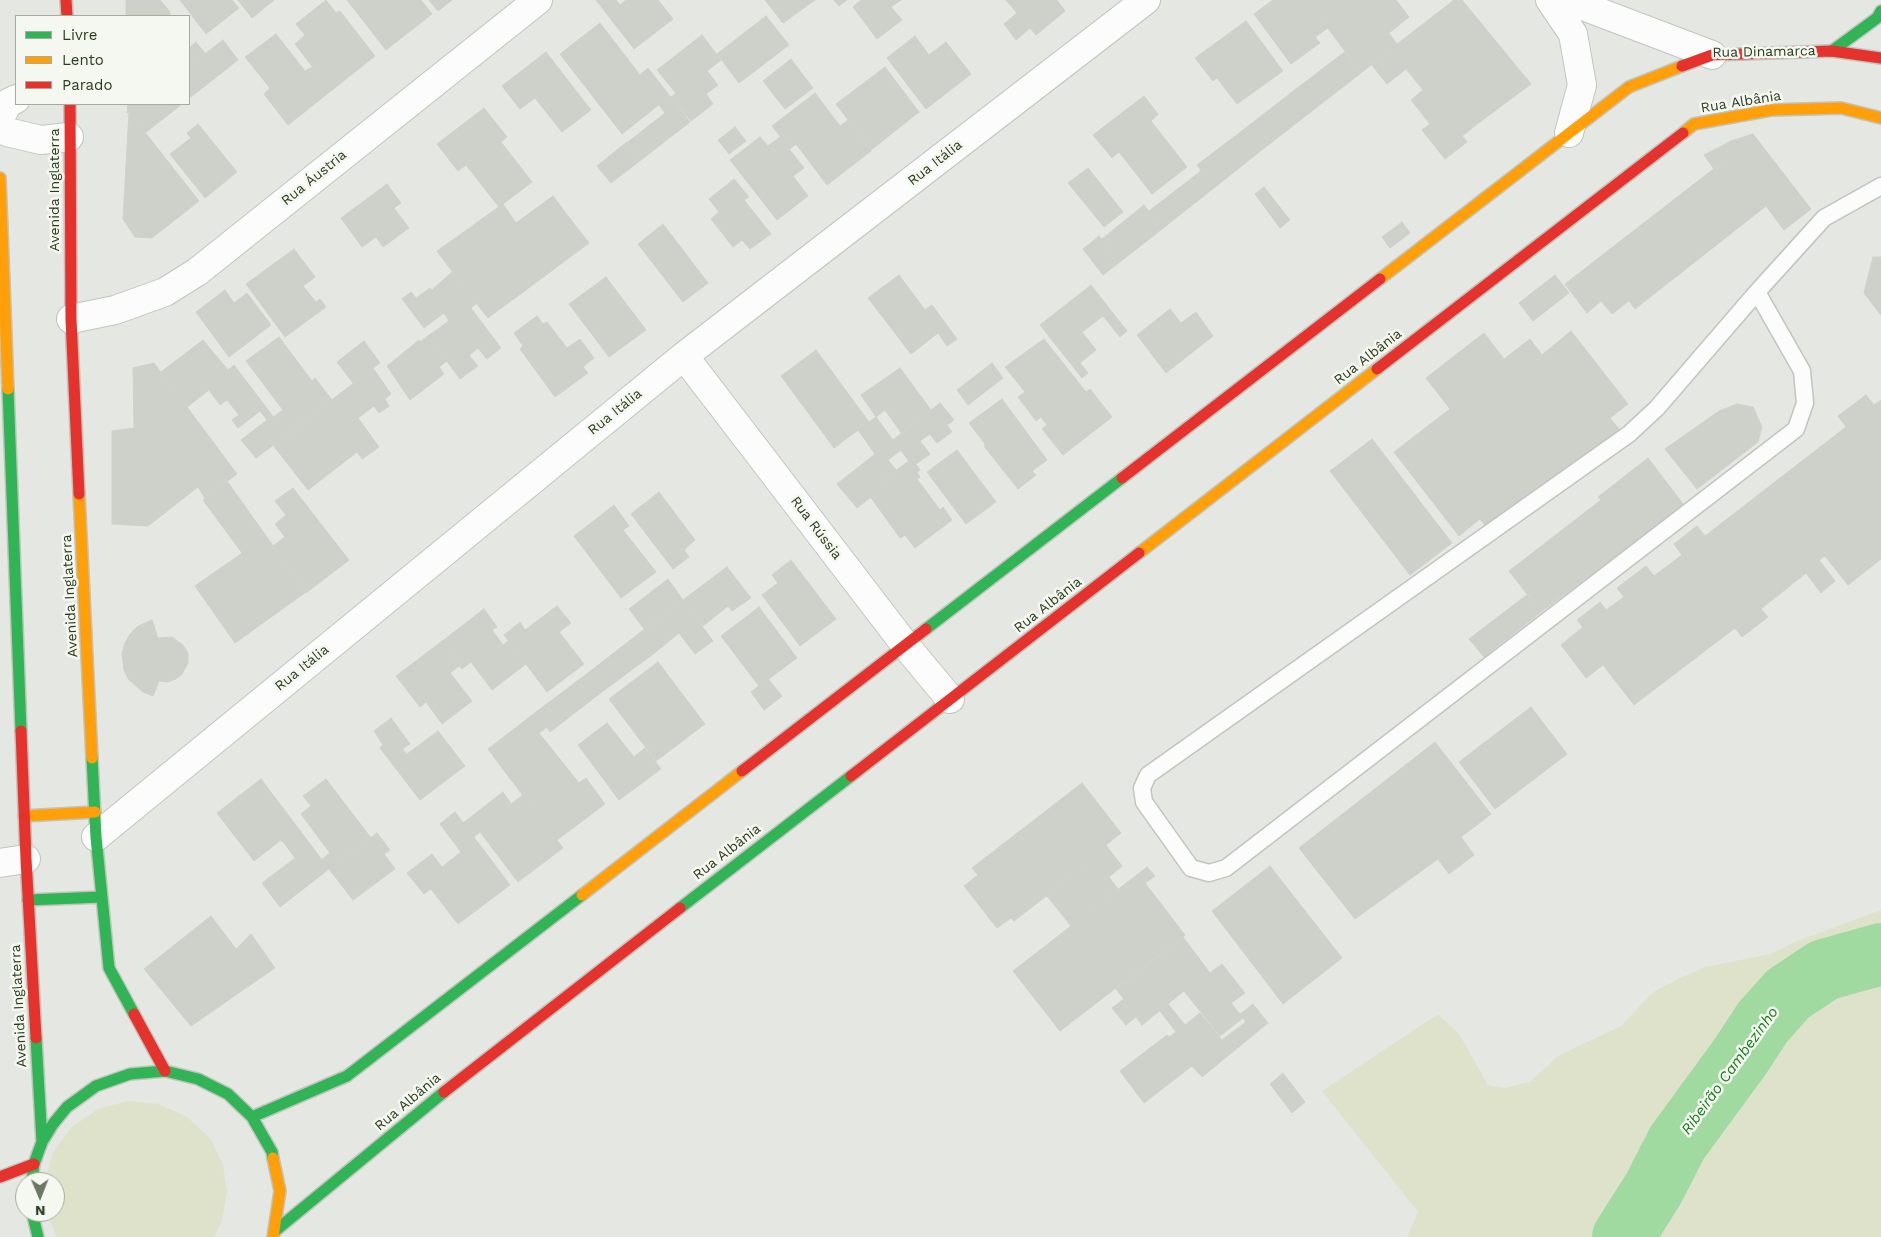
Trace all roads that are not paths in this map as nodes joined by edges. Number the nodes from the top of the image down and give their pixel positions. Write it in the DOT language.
graph roads {
  1 [pos="66,0"];
  2 [pos="538,0"];
  3 [pos="1146,0"];
  4 [pos="1550,0"];
  5 [pos="1567,0"];
  6 [pos="1881,11"];
  7 [pos="67,15"];
  8 [pos="1832,51"];
  9 [pos="1712,55"];
  10 [pos="1881,58"];
  11 [pos="15,100"];
  12 [pos="70,105"];
  13 [pos="0,118"];
  14 [pos="1881,118"];
  15 [pos="0,124"];
  16 [pos="1570,133"];
  17 [pos="69,137"];
  18 [pos="0,178"];
  19 [pos="1881,186"];
  20 [pos="1757,292"];
  21 [pos="71,319"];
  22 [pos="684,356"];
  23 [pos="906,646"];
  24 [pos="950,699"];
  25 [pos="24,816"];
  26 [pos="96,825"];
  27 [pos="13,861"];
  28 [pos="102,897"];
  29 [pos="28,900"];
  30 [pos="165,1071"];
  31 [pos="252,1117"];
  32 [pos="42,1142"];
  33 [pos="34,1164"];
  34 [pos="33,1172"];
  35 [pos="0,1177"];
  36 [pos="34,1222"];
  37 [pos="275,1235"];
  38 [pos="38,1237"];
  1 -- 7 [label="main road"];
  2 -- 21 [label="street, Rua Áustria"];
  3 -- 22 [label="street, Rua Itália"];
  4 -- 16 [label="street"];
  5 -- 9 [label="street, Rua Dinamarca"];
  6 -- 8 [label="main road"];
  8 -- 9 [label="main road, Rua Dinamarca"];
  8 -- 10 [label="main road, Rua Dinamarca"];
  9 -- 16 [label="main road"];
  11 -- 13 [label="street"];
  12 -- 17 [label="main road, Avenida Inglaterra"];
  14 -- 24 [label="main road, Rua Albânia"];
  15 -- 17 [label="street"];
  16 -- 23 [label="main road"];
  17 -- 21 [label="main road, Avenida Inglaterra"];
  18 -- 25 [label="main road, Avenida Inglaterra"];
  19 -- 20 [label="lane"];
  20 -- 20 [label="lane"];
  21 -- 26 [label="main road, Avenida Inglaterra"];
  22 -- 23 [label="street, Rua Rússia"];
  22 -- 26 [label="street, Rua Itália"];
  23 -- 24 [label="street, Rua Rússia"];
  23 -- 31 [label="main road"];
  24 -- 37 [label="main road, Rua Albânia"];
  25 -- 26 [label="main road"];
  25 -- 27 [label="main road, Avenida Inglaterra"];
  26 -- 28 [label="main road, Avenida Inglaterra"];
  27 -- 29 [label="main road, Avenida Inglaterra"];
  28 -- 29 [label="main road"];
  28 -- 30 [label="main road, Avenida Inglaterra"];
  29 -- 32 [label="main road, Avenida Inglaterra"];
  30 -- 31 [label="main road"];
  30 -- 32 [label="main road"];
  31 -- 37 [label="main road"];
  32 -- 33 [label="main road"];
  33 -- 34 [label="main road"];
  33 -- 35 [label="main road"];
  36 -- 38 [label="main road"];
}
